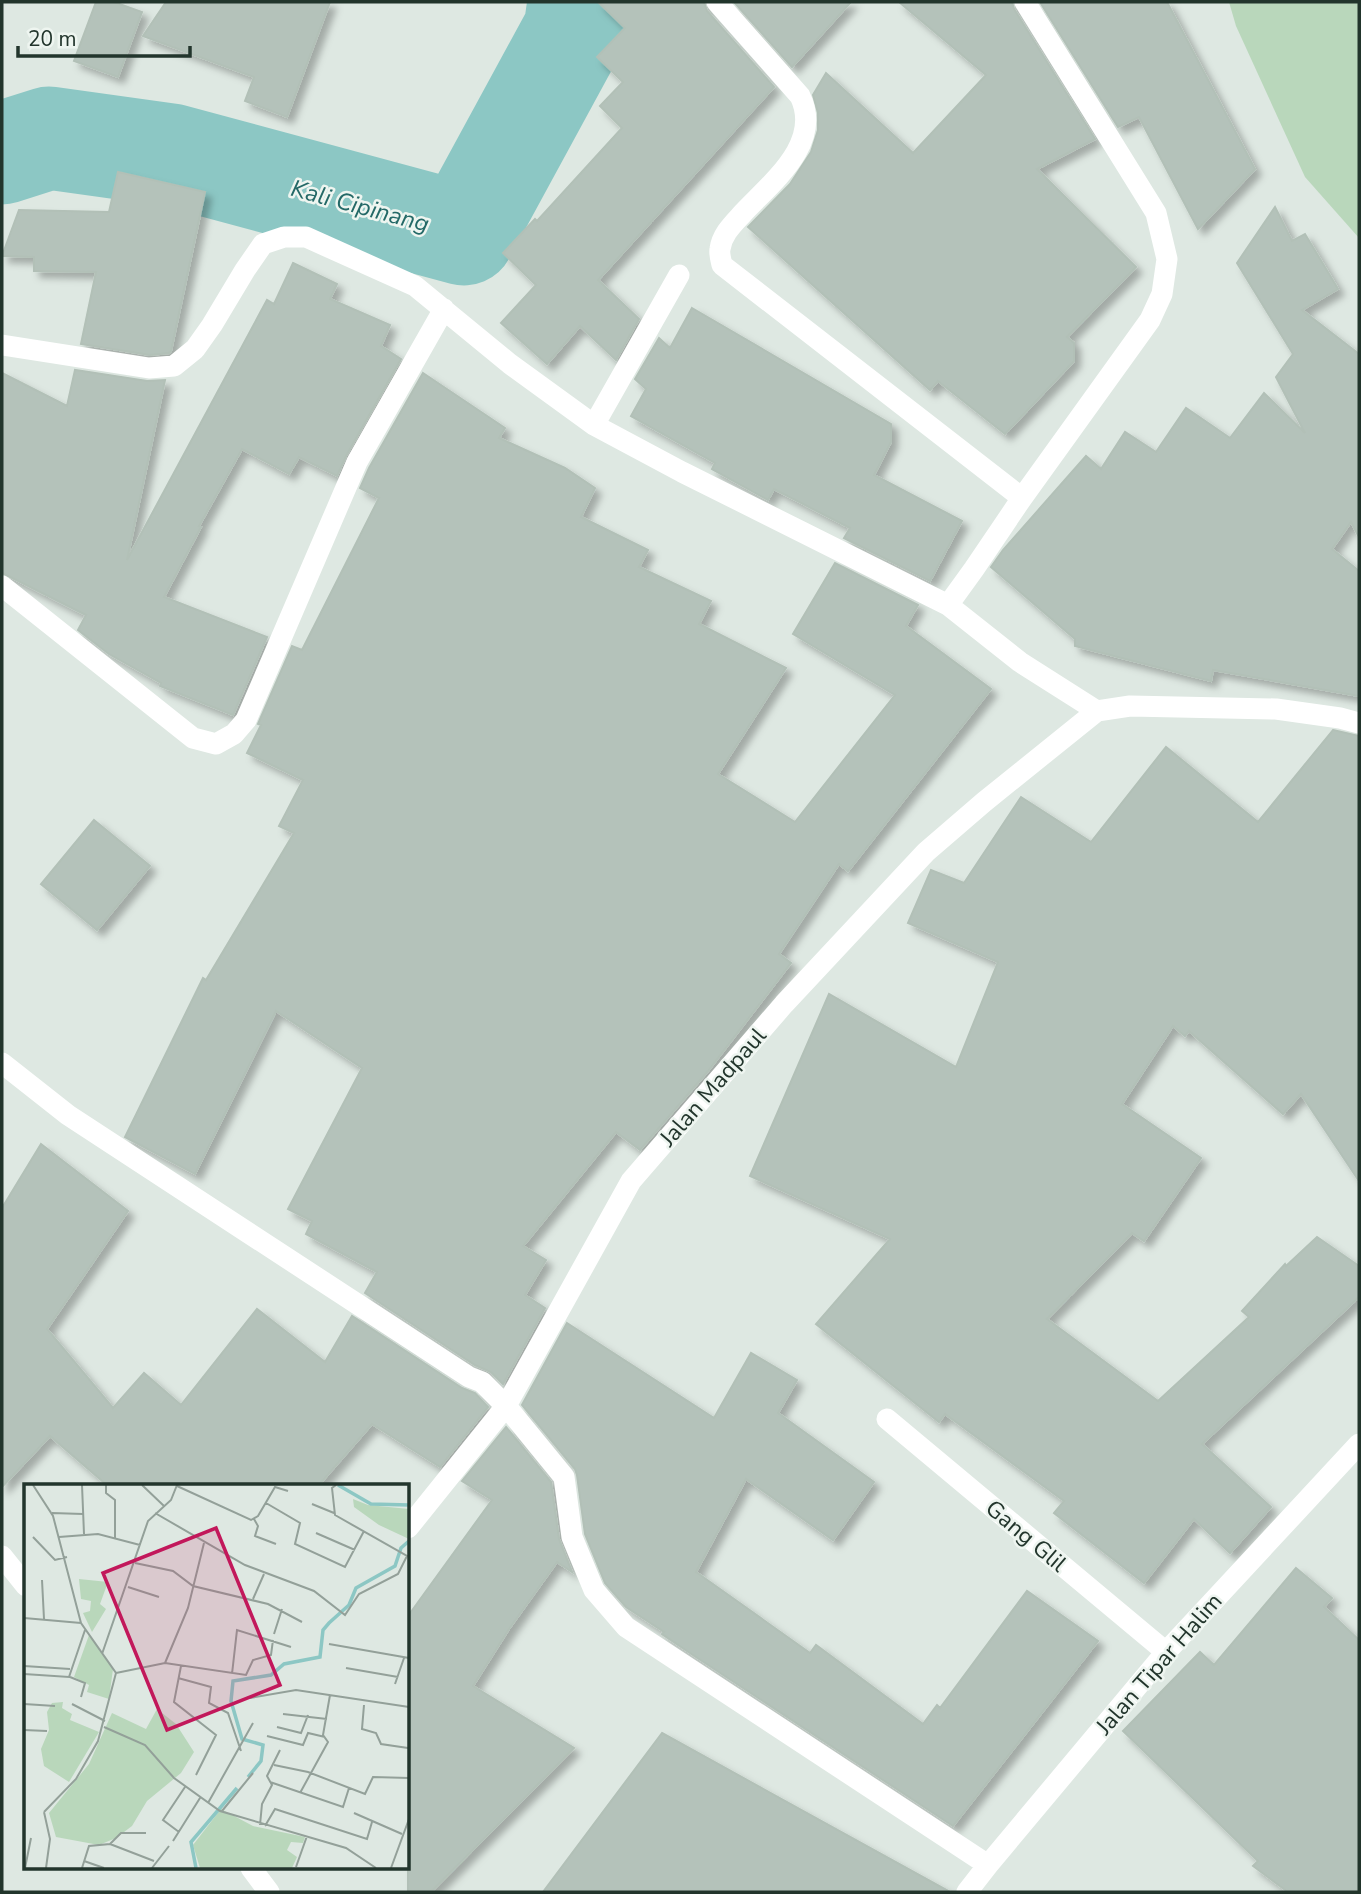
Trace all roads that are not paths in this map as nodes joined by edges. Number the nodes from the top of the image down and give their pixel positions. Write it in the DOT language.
graph roads {
  1 [pos="717,2"];
  2 [pos="1025,2"];
  3 [pos="679,275"];
  4 [pos="444,309"];
  5 [pos="2,345"];
  6 [pos="594,425"];
  7 [pos="1021,498"];
  8 [pos="2,586"];
  9 [pos="947,605"];
  10 [pos="1097,711"];
  11 [pos="1359,723"];
  12 [pos="2,1063"];
  13 [pos="506,1406"];
  14 [pos="887,1419"];
  15 [pos="1359,1444"];
  16 [pos="410,1526"];
  17 [pos="2,1556"];
  18 [pos="24,1584"];
  19 [pos="1166,1652"];
  20 [pos="988,1865"];
  21 [pos="252,1870"];
  22 [pos="269,1892"];
  23 [pos="967,1892"];
  1 -- 7 [label="street"];
  2 -- 7 [label="street"];
  3 -- 6 [label="street"];
  4 -- 5 [label="street"];
  4 -- 6 [label="street"];
  4 -- 8 [label="street"];
  6 -- 9 [label="street"];
  7 -- 9 [label="street"];
  9 -- 10 [label="street"];
  10 -- 11 [label="street"];
  10 -- 13 [label="street, Jalan Madpaul"];
  12 -- 13 [label="street"];
  13 -- 16 [label="street, Jalan Madpaul"];
  13 -- 20 [label="street"];
  14 -- 19 [label="street, Gang Glil"];
  15 -- 19 [label="street, Jalan Tipar Halim"];
  17 -- 18 [label="street"];
  19 -- 20 [label="street, Jalan Tipar Halim"];
  20 -- 23 [label="street, Jalan Tipar Halim"];
  21 -- 22 [label="street"];
}
